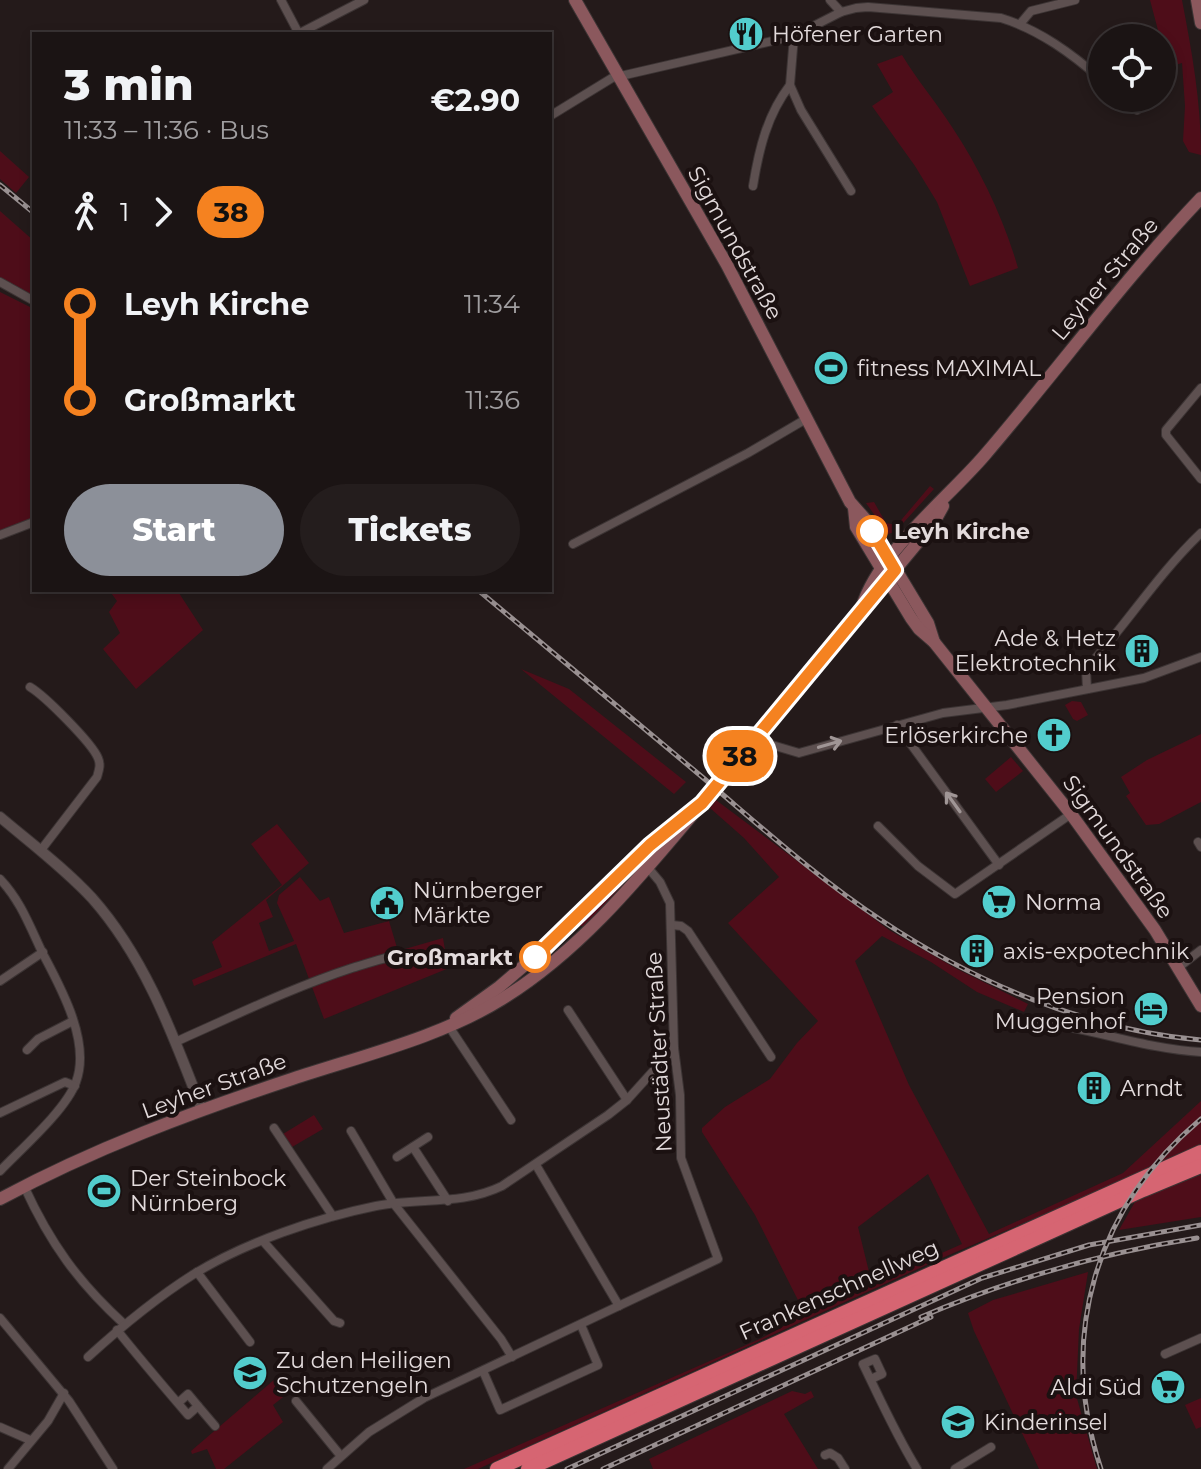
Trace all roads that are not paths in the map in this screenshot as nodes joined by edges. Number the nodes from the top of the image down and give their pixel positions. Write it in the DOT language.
graph roads {
  1 [pos="281,0"];
  2 [pos="364,0"];
  3 [pos="575,0"];
  4 [pos="830,0"];
  5 [pos="1075,0"];
  6 [pos="1197,0"];
  7 [pos="870,4"];
  8 [pos="841,12"];
  9 [pos="1201,23"];
  10 [pos="1020,24"];
  11 [pos="298,32"];
  12 [pos="303,32"];
  13 [pos="794,36"];
  14 [pos="1088,69"];
  15 [pos="618,76"];
  16 [pos="790,85"];
  17 [pos="552,115"];
  18 [pos="753,186"];
  19 [pos="851,191"];
  20 [pos="1201,198"];
  21 [pos="0,282"];
  22 [pos="32,300"];
  23 [pos="1200,390"];
  24 [pos="806,419"];
  25 [pos="1201,479"];
  26 [pos="32,523"];
  27 [pos="1201,533"];
  28 [pos="0,535"];
  29 [pos="573,544"];
  30 [pos="888,570"];
  31 [pos="1201,657"];
  32 [pos="30,687"];
  33 [pos="1087,689"];
  34 [pos="987,707"];
  35 [pos="897,725"];
  36 [pos="758,734"];
  37 [pos="719,782"];
  38 [pos="705,799"];
  39 [pos="1071,814"];
  40 [pos="0,817"];
  41 [pos="878,826"];
  42 [pos="41,850"];
  43 [pos="643,862"];
  44 [pos="999,865"];
  45 [pos="0,879"];
  46 [pos="4,890"];
  47 [pos="672,925"];
  48 [pos="1201,950"];
  49 [pos="43,952"];
  50 [pos="406,954"];
  51 [pos="1179,967"];
  52 [pos="0,981"];
  53 [pos="1201,1006"];
  54 [pos="568,1010"];
  55 [pos="73,1021"];
  56 [pos="1037,1022"];
  57 [pos="448,1025"];
  58 [pos="175,1042"];
  59 [pos="674,1048"];
  60 [pos="27,1050"];
  61 [pos="1201,1052"];
  62 [pos="771,1057"];
  63 [pos="75,1086"];
  64 [pos="627,1100"];
  65 [pos="202,1110"];
  66 [pos="0,1113"];
  67 [pos="511,1120"];
  68 [pos="274,1128"];
  69 [pos="351,1131"];
  70 [pos="428,1137"];
  71 [pos="413,1147"];
  72 [pos="1201,1152"];
  73 [pos="397,1157"];
  74 [pos="536,1165"];
  75 [pos="1201,1166"];
  76 [pos="0,1171"];
  77 [pos="24,1186"];
  78 [pos="0,1199"];
  79 [pos="448,1201"];
  80 [pos="394,1204"];
  81 [pos="332,1215"];
  82 [pos="263,1241"];
  83 [pos="197,1272"];
  84 [pos="619,1306"];
  85 [pos="0,1318"];
  86 [pos="340,1323"];
  87 [pos="581,1325"];
  88 [pos="120,1327"];
  89 [pos="1201,1338"];
  90 [pos="250,1342"];
  91 [pos="1165,1354"];
  92 [pos="88,1357"];
  93 [pos="512,1357"];
  94 [pos="483,1371"];
  95 [pos="871,1379"];
  96 [pos="64,1393"];
  97 [pos="296,1401"];
  98 [pos="178,1403"];
  99 [pos="198,1406"];
  100 [pos="215,1426"];
  101 [pos="0,1427"];
  102 [pos="30,1440"];
  103 [pos="991,1447"];
  104 [pos="340,1455"];
  105 [pos="825,1455"];
  106 [pos="8,1469"];
  107 [pos="113,1469"];
  108 [pos="327,1469"];
  109 [pos="497,1469"];
  110 [pos="528,1469"];
  111 [pos="845,1469"];
  112 [pos="917,1469"];
  113 [pos="955,1469"];
  1 -- 11 [label="street"];
  2 -- 12 [label="street"];
  3 -- 15 [label="main road, Sigmundstraße"];
  4 -- 8 [label="street"];
  5 -- 10 [label="street"];
  6 -- 9 [label="main road"];
  7 -- 8 [label="street"];
  7 -- 10 [label="street"];
  8 -- 13 [label="street"];
  10 -- 14 [label="street"];
  13 -- 15 [label="street"];
  13 -- 16 [label="street"];
  15 -- 17 [label="street"];
  15 -- 24 [label="main road, Sigmundstraße"];
  16 -- 18 [label="street"];
  16 -- 19 [label="street"];
  20 -- 30 [label="main road, Leyher Straße"];
  21 -- 22 [label="street"];
  23 -- 25 [label="street"];
  24 -- 29 [label="street"];
  24 -- 30 [label="main road, Sigmundstraße"];
  26 -- 28 [label="street"];
  27 -- 33 [label="street"];
  30 -- 34 [label="main road, Sigmundstraße"];
  30 -- 36 [label="main road, Leyher Straße"];
  31 -- 33 [label="street"];
  32 -- 42 [label="street"];
  33 -- 34 [label="street"];
  34 -- 35 [label="street"];
  34 -- 39 [label="main road, Sigmundstraße"];
  36 -- 35 [label="street, one-way"];
  44 -- 35 [label="street, one-way"];
  36 -- 37 [label="main road, Leyher Straße"];
  38 -- 43 [label="main road, Leyher Straße"];
  39 -- 44 [label="street"];
  39 -- 51 [label="main road, Sigmundstraße"];
  40 -- 42 [label="street"];
  41 -- 44 [label="street"];
  42 -- 58 [label="street"];
  43 -- 47 [label="street, Neustädter Straße"];
  43 -- 57 [label="main road, Leyher Straße"];
  45 -- 46 [label="street"];
  46 -- 49 [label="street"];
  47 -- 59 [label="street, Neustädter Straße"];
  47 -- 62 [label="street, Neustädter Straße"];
  48 -- 51 [label="street"];
  49 -- 52 [label="street"];
  49 -- 55 [label="street"];
  50 -- 58 [label="street"];
  51 -- 53 [label="main road, Sigmundstraße"];
  54 -- 64 [label="street"];
  55 -- 60 [label="street"];
  55 -- 63 [label="street"];
  56 -- 61 [label="street"];
  57 -- 65 [label="main road, Leyher Straße"];
  57 -- 67 [label="street"];
  58 -- 65 [label="street"];
  59 -- 64 [label="street"];
  59 -- 84 [label="street, Neustädter Straße"];
  63 -- 66 [label="street"];
  63 -- 76 [label="street"];
  64 -- 74 [label="street"];
  65 -- 77 [label="main road, Leyher Straße"];
  68 -- 81 [label="street"];
  69 -- 80 [label="street"];
  70 -- 71 [label="street"];
  71 -- 73 [label="street"];
  71 -- 79 [label="street"];
  72 -- 109 [label="highway, Frankenschnellweg"];
  74 -- 79 [label="street"];
  74 -- 84 [label="street"];
  75 -- 110 [label="highway, Frankenschnellweg"];
  77 -- 78 [label="main road, Leyher Straße"];
  77 -- 88 [label="street"];
  79 -- 80 [label="street"];
  80 -- 81 [label="street"];
  80 -- 93 [label="street"];
  81 -- 82 [label="street"];
  82 -- 83 [label="street"];
  82 -- 86 [label="street"];
  83 -- 88 [label="street"];
  83 -- 90 [label="street"];
  84 -- 87 [label="street, Neustädter Straße"];
  85 -- 96 [label="street"];
  87 -- 93 [label="street, Neustädter Straße"];
  87 -- 94 [label="street"];
  88 -- 92 [label="street"];
  88 -- 98 [label="street"];
  89 -- 91 [label="street"];
  93 -- 94 [label="street, Neustädter Straße"];
  94 -- 104 [label="street, Neustädter Straße"];
  95 -- 112 [label="street"];
  96 -- 102 [label="street"];
  96 -- 107 [label="street"];
  97 -- 104 [label="street"];
  98 -- 99 [label="street"];
  98 -- 99 [label="street"];
  99 -- 100 [label="street"];
  101 -- 102 [label="street"];
  102 -- 106 [label="street"];
  103 -- 113 [label="street"];
  104 -- 108 [label="street, Neustädter Straße"];
  105 -- 111 [label="street"];
}
